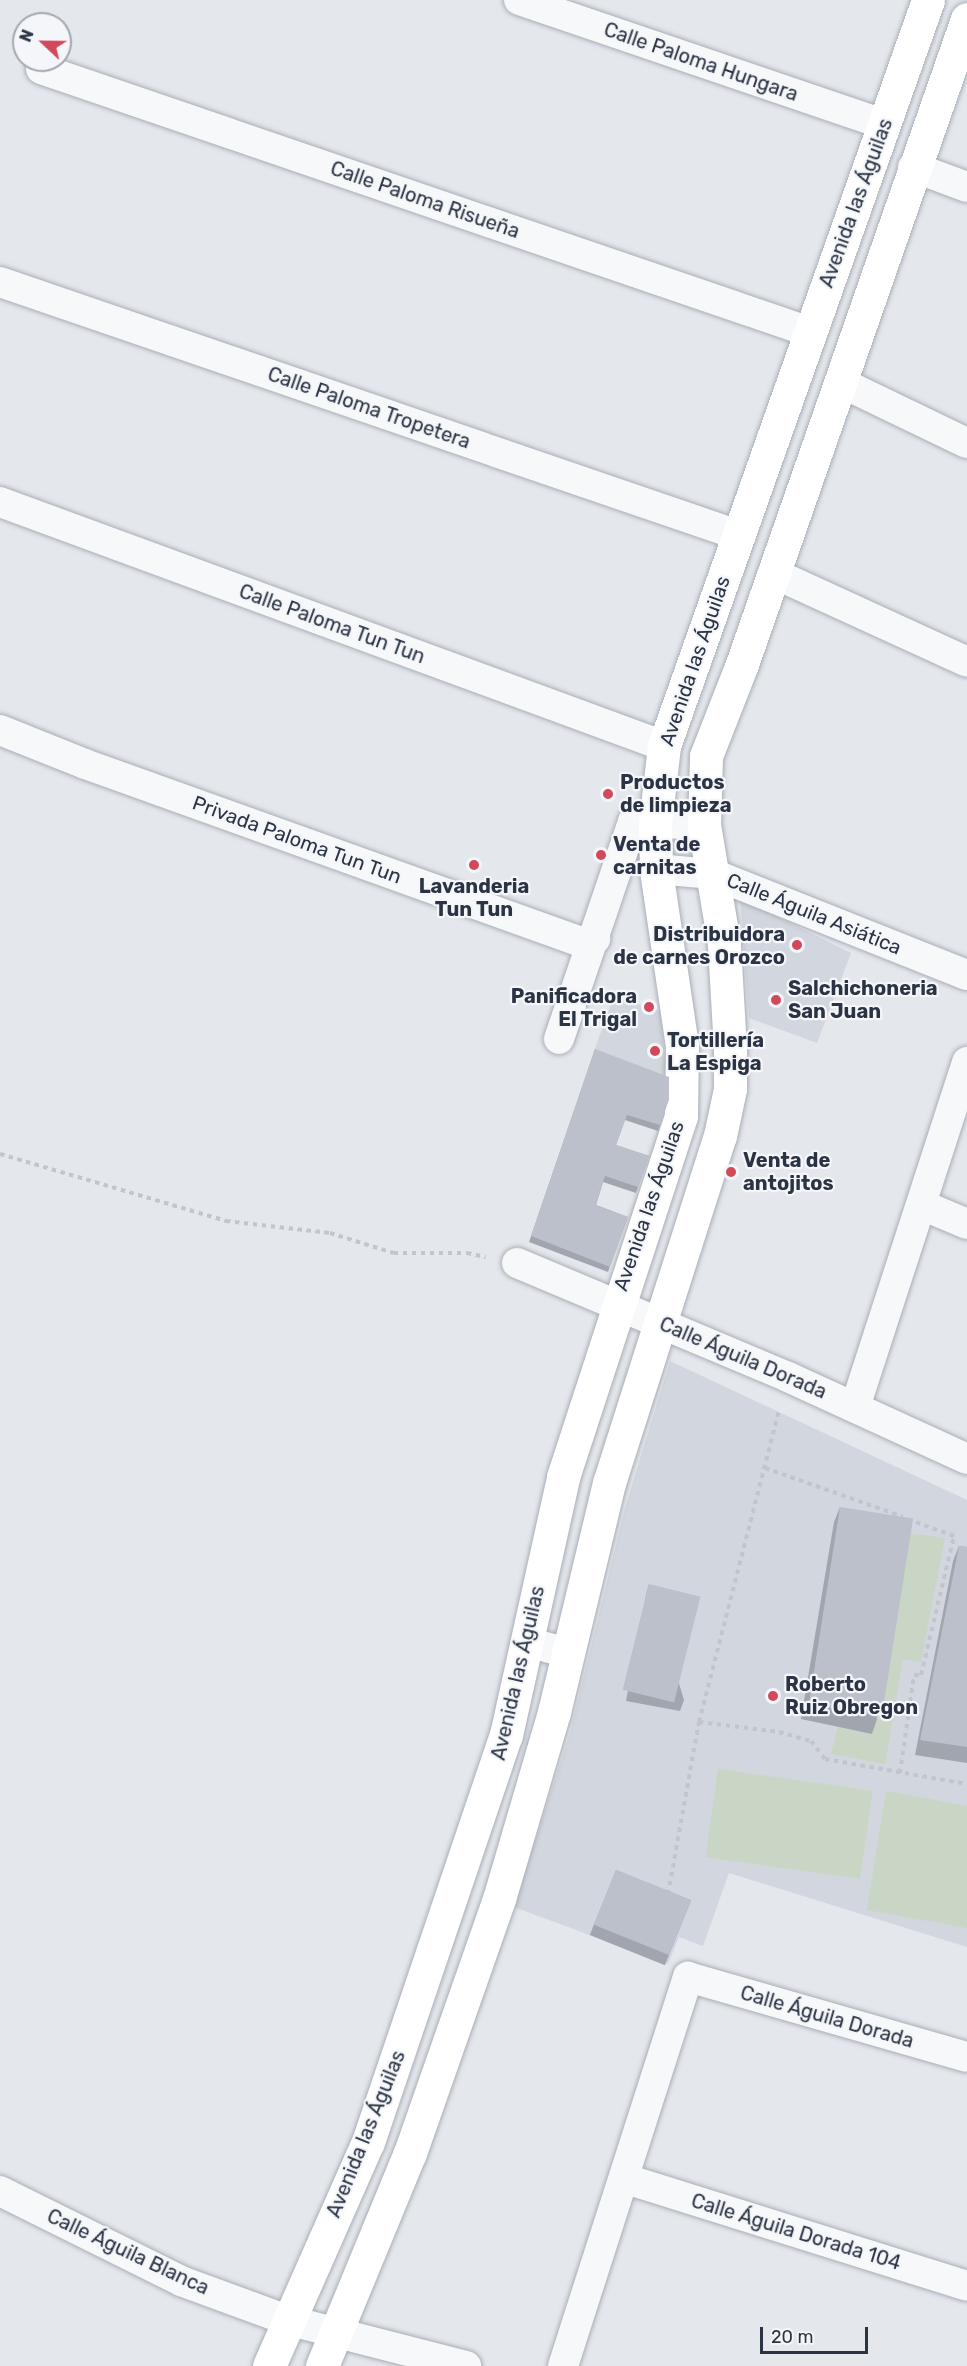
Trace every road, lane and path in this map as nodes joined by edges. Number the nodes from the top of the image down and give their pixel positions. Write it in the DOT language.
graph roads {
  1 [pos="519,0"];
  2 [pos="928,0"];
  3 [pos="967,19"];
  4 [pos="50,72"];
  5 [pos="883,124"];
  6 [pos="913,167"];
  7 [pos="967,188"];
  8 [pos="0,282"];
  9 [pos="810,332"];
  10 [pos="840,382"];
  11 [pos="967,442"];
  12 [pos="0,502"];
  13 [pos="738,535"];
  14 [pos="773,573"];
  15 [pos="967,662"];
  16 [pos="0,730"];
  17 [pos="663,747"];
  18 [pos="655,823"];
  19 [pos="704,825"];
  20 [pos="656,869"];
  21 [pos="713,874"];
  22 [pos="595,939"];
  23 [pos="967,975"];
  24 [pos="559,1039"];
  25 [pos="967,1062"];
  26 [pos="0,1154"];
  27 [pos="922,1205"];
  28 [pos="967,1224"];
  29 [pos="517,1263"];
  30 [pos="616,1304"];
  31 [pos="660,1322"];
  32 [pos="788,1377"];
  33 [pos="855,1407"];
  34 [pos="967,1459"];
  35 [pos="765,1468"];
  36 [pos="526,1642"];
  37 [pos="568,1653"];
  38 [pos="699,1722"];
  39 [pos="900,1773"];
  40 [pos="967,1784"];
  41 [pos="667,1898"];
  42 [pos="967,2057"];
  43 [pos="626,2179"];
  44 [pos="0,2191"];
  45 [pos="967,2286"];
  46 [pos="287,2320"];
  47 [pos="335,2332"];
  48 [pos="269,2366"];
  49 [pos="322,2366"];
  50 [pos="465,2366"];
  51 [pos="563,2366"];
  1 -- 5 [label="street, Calle Paloma Hungara"];
  2 -- 5 [label="street, Avenida las Águilas"];
  3 -- 6 [label="street, Avenida las Águilas"];
  4 -- 9 [label="street, Calle Paloma Risueña"];
  5 -- 9 [label="street, Avenida las Águilas"];
  6 -- 7 [label="street"];
  6 -- 10 [label="street, Avenida las Águilas"];
  8 -- 13 [label="street, Calle Paloma Tropetera"];
  9 -- 13 [label="street, Avenida las Águilas"];
  10 -- 11 [label="street"];
  10 -- 14 [label="street, Avenida las Águilas"];
  12 -- 17 [label="street, Calle Paloma Tun Tun"];
  13 -- 17 [label="street, Avenida las Águilas"];
  14 -- 15 [label="street"];
  14 -- 19 [label="street, Avenida las Águilas"];
  16 -- 22 [label="street, Privada Paloma Tun Tun"];
  17 -- 18 [label="street, Avenida las Águilas"];
  18 -- 19 [label="street"];
  18 -- 20 [label="street, Avenida las Águilas"];
  18 -- 22 [label="street"];
  19 -- 21 [label="street, Avenida las Águilas"];
  20 -- 21 [label="street, Calle Águila Asiática"];
  20 -- 30 [label="street, Avenida las Águilas"];
  21 -- 23 [label="street, Calle Águila Asiática"];
  21 -- 31 [label="street, Avenida las Águilas"];
  22 -- 24 [label="street"];
  25 -- 27 [label="street"];
  26 -- 29 [label="path"];
  27 -- 28 [label="street"];
  27 -- 33 [label="street"];
  29 -- 30 [label="street, Calle Águila Dorada"];
  30 -- 31 [label="street, Calle Águila Dorada"];
  30 -- 36 [label="street, Avenida las Águilas"];
  31 -- 32 [label="street, Calle Águila Dorada"];
  31 -- 37 [label="street, Avenida las Águilas"];
  32 -- 33 [label="street, Calle Águila Dorada"];
  32 -- 35 [label="path"];
  33 -- 34 [label="street, Calle Águila Dorada"];
  35 -- 38 [label="path"];
  35 -- 39 [label="path"];
  36 -- 37 [label="street"];
  36 -- 46 [label="street, Avenida las Águilas"];
  37 -- 47 [label="street, Avenida las Águilas"];
  38 -- 39 [label="path"];
  38 -- 41 [label="path"];
  39 -- 40 [label="path"];
  42 -- 43 [label="street, Calle Águila Dorada"];
  43 -- 45 [label="street, Calle Águila Dorada 104"];
  43 -- 51 [label="street"];
  44 -- 46 [label="street, Calle Águila Blanca"];
  46 -- 47 [label="street, Calle Águila Blanca"];
  46 -- 48 [label="street, Avenida las Águilas"];
  47 -- 49 [label="street, Avenida las Águilas"];
  47 -- 50 [label="street, Calle Águila Blanca"];
}
